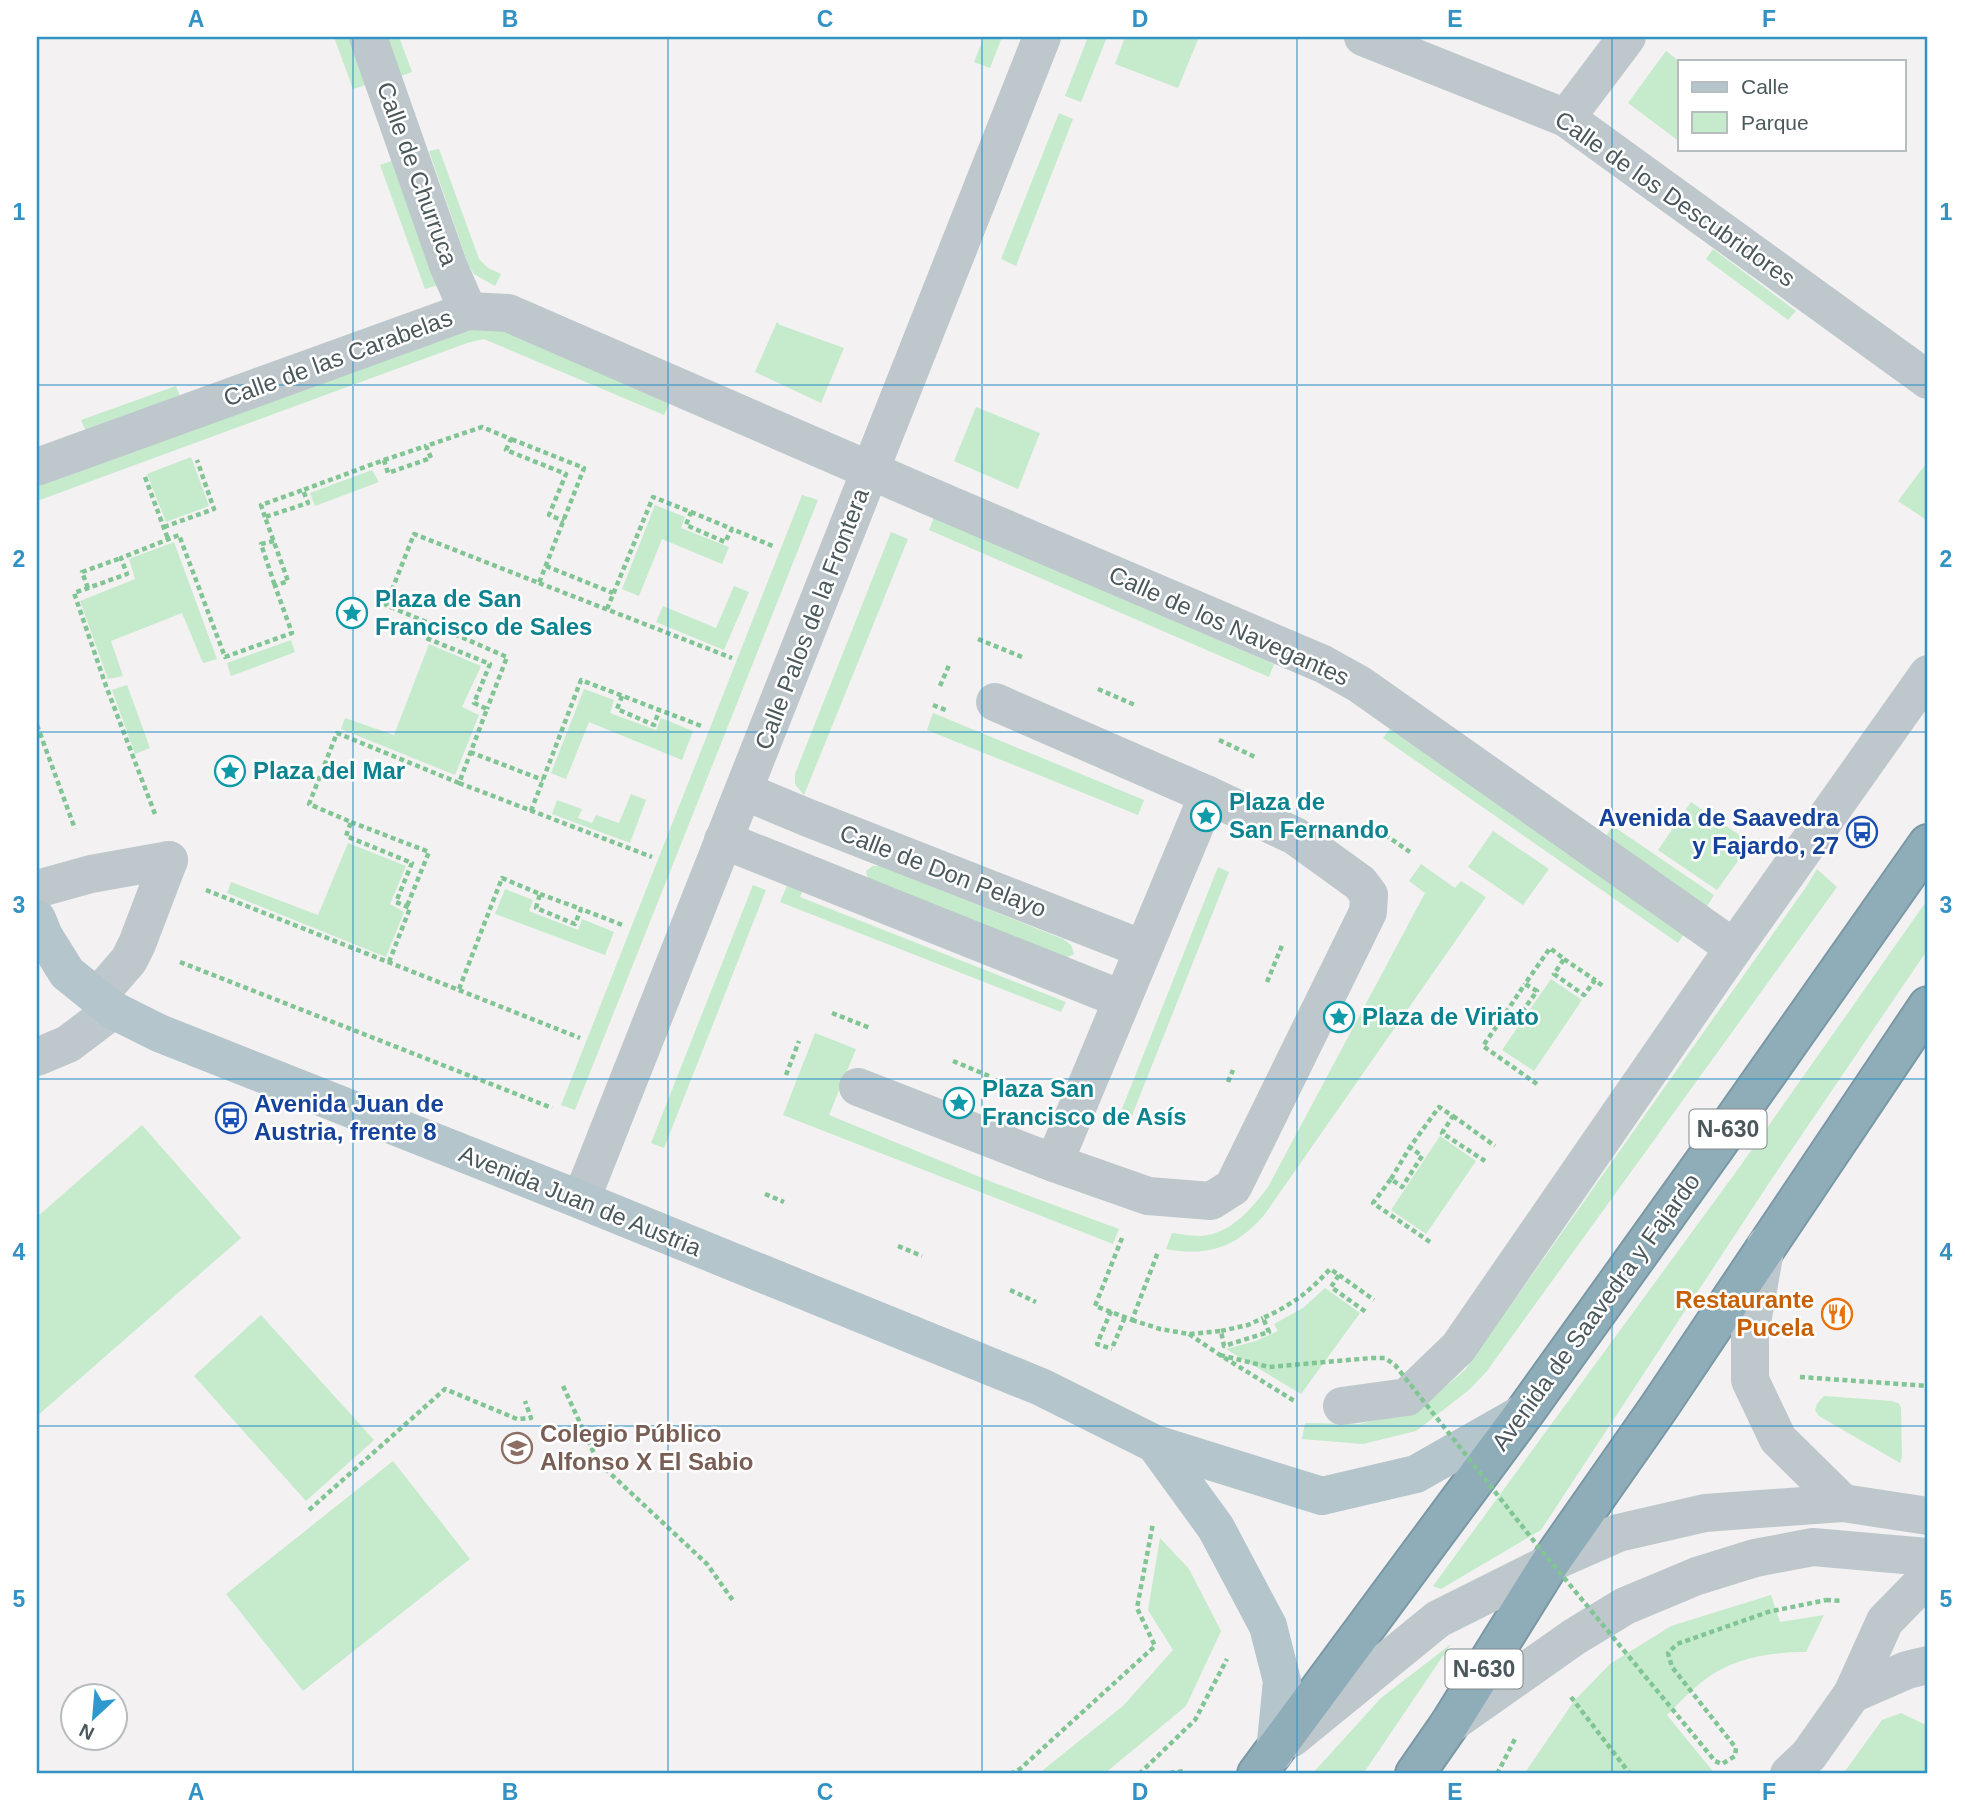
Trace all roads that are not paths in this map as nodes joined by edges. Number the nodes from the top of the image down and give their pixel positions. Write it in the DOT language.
graph roads {
  1 [pos="368,37"];
  2 [pos="1042,37"];
  3 [pos="1363,37"];
  4 [pos="1627,37"];
  5 [pos="1566,118"];
  6 [pos="468,311"];
  7 [pos="1928,380"];
  8 [pos="37,467"];
  9 [pos="870,471"];
  10 [pos="1928,674"];
  11 [pos="995,702"];
  12 [pos="744,791"];
  13 [pos="1208,795"];
  14 [pos="723,840"];
  15 [pos="1928,844"];
  16 [pos="37,889"];
  17 [pos="39,933"];
  18 [pos="1734,948"];
  19 [pos="1132,975"];
  20 [pos="105,1003"];
  21 [pos="1928,1006"];
  22 [pos="37,1057"];
  23 [pos="858,1087"];
  24 [pos="1054,1163"];
  25 [pos="581,1200"];
  26 [pos="1766,1245"];
  27 [pos="1342,1406"];
  28 [pos="1525,1412"];
  29 [pos="1155,1444"];
  30 [pos="1843,1503"];
  31 [pos="1928,1516"];
  32 [pos="1550,1563"];
  33 [pos="1927,1574"];
  34 [pos="1928,1665"];
  35 [pos="1852,1694"];
  36 [pos="1449,1725"];
  37 [pos="1266,1763"];
  38 [pos="1415,1774"];
  39 [pos="1789,1774"];
  1 -- 6 [label="street, Calle de Churruca"];
  2 -- 9 [label="street, Calle Palos de la Frontera"];
  3 -- 5 [label="street, Calle de los Descubridores"];
  4 -- 5 [label="street"];
  5 -- 7 [label="street, Calle de los Descubridores"];
  6 -- 8 [label="street, Calle de las Carabelas"];
  6 -- 9 [label="street, Calle de las Carabelas"];
  9 -- 12 [label="street, Calle Palos de la Frontera"];
  9 -- 18 [label="street, Calle de los Navegantes"];
  10 -- 18 [label="street"];
  11 -- 13 [label="street"];
  12 -- 14 [label="street, Calle Palos de la Frontera"];
  12 -- 19 [label="street, Calle de Don Pelayo"];
  13 -- 19 [label="street"];
  13 -- 24 [label="street"];
  14 -- 19 [label="street, Calle de Don Pelayo"];
  14 -- 25 [label="street, Calle Palos de la Frontera"];
  15 -- 28 [label="highway, Avenida de Saavedra y Fajardo / N-630"];
  16 -- 20 [label="street"];
  17 -- 20 [label="main road, Avenida Juan de Austria"];
  18 -- 27 [label="street"];
  19 -- 24 [label="street"];
  20 -- 22 [label="street"];
  20 -- 25 [label="main road, Avenida Juan de Austria"];
  21 -- 26 [label="highway, N-630"];
  23 -- 24 [label="street"];
  25 -- 29 [label="main road, Avenida Juan de Austria"];
  26 -- 30 [label="street"];
  26 -- 32 [label="highway, N-630"];
  28 -- 29 [label="main road, Avenida Juan de Austria"];
  28 -- 37 [label="highway, Avenida de Saavedra y Fajardo / N-630"];
  29 -- 37 [label="main road, Avenida Juan de Austria"];
  30 -- 31 [label="street"];
  30 -- 32 [label="street"];
  32 -- 36 [label="highway, N-630"];
  32 -- 37 [label="street"];
  33 -- 35 [label="street"];
  33 -- 36 [label="street"];
  34 -- 35 [label="street"];
  35 -- 39 [label="street"];
  36 -- 38 [label="highway, N-630"];
}
